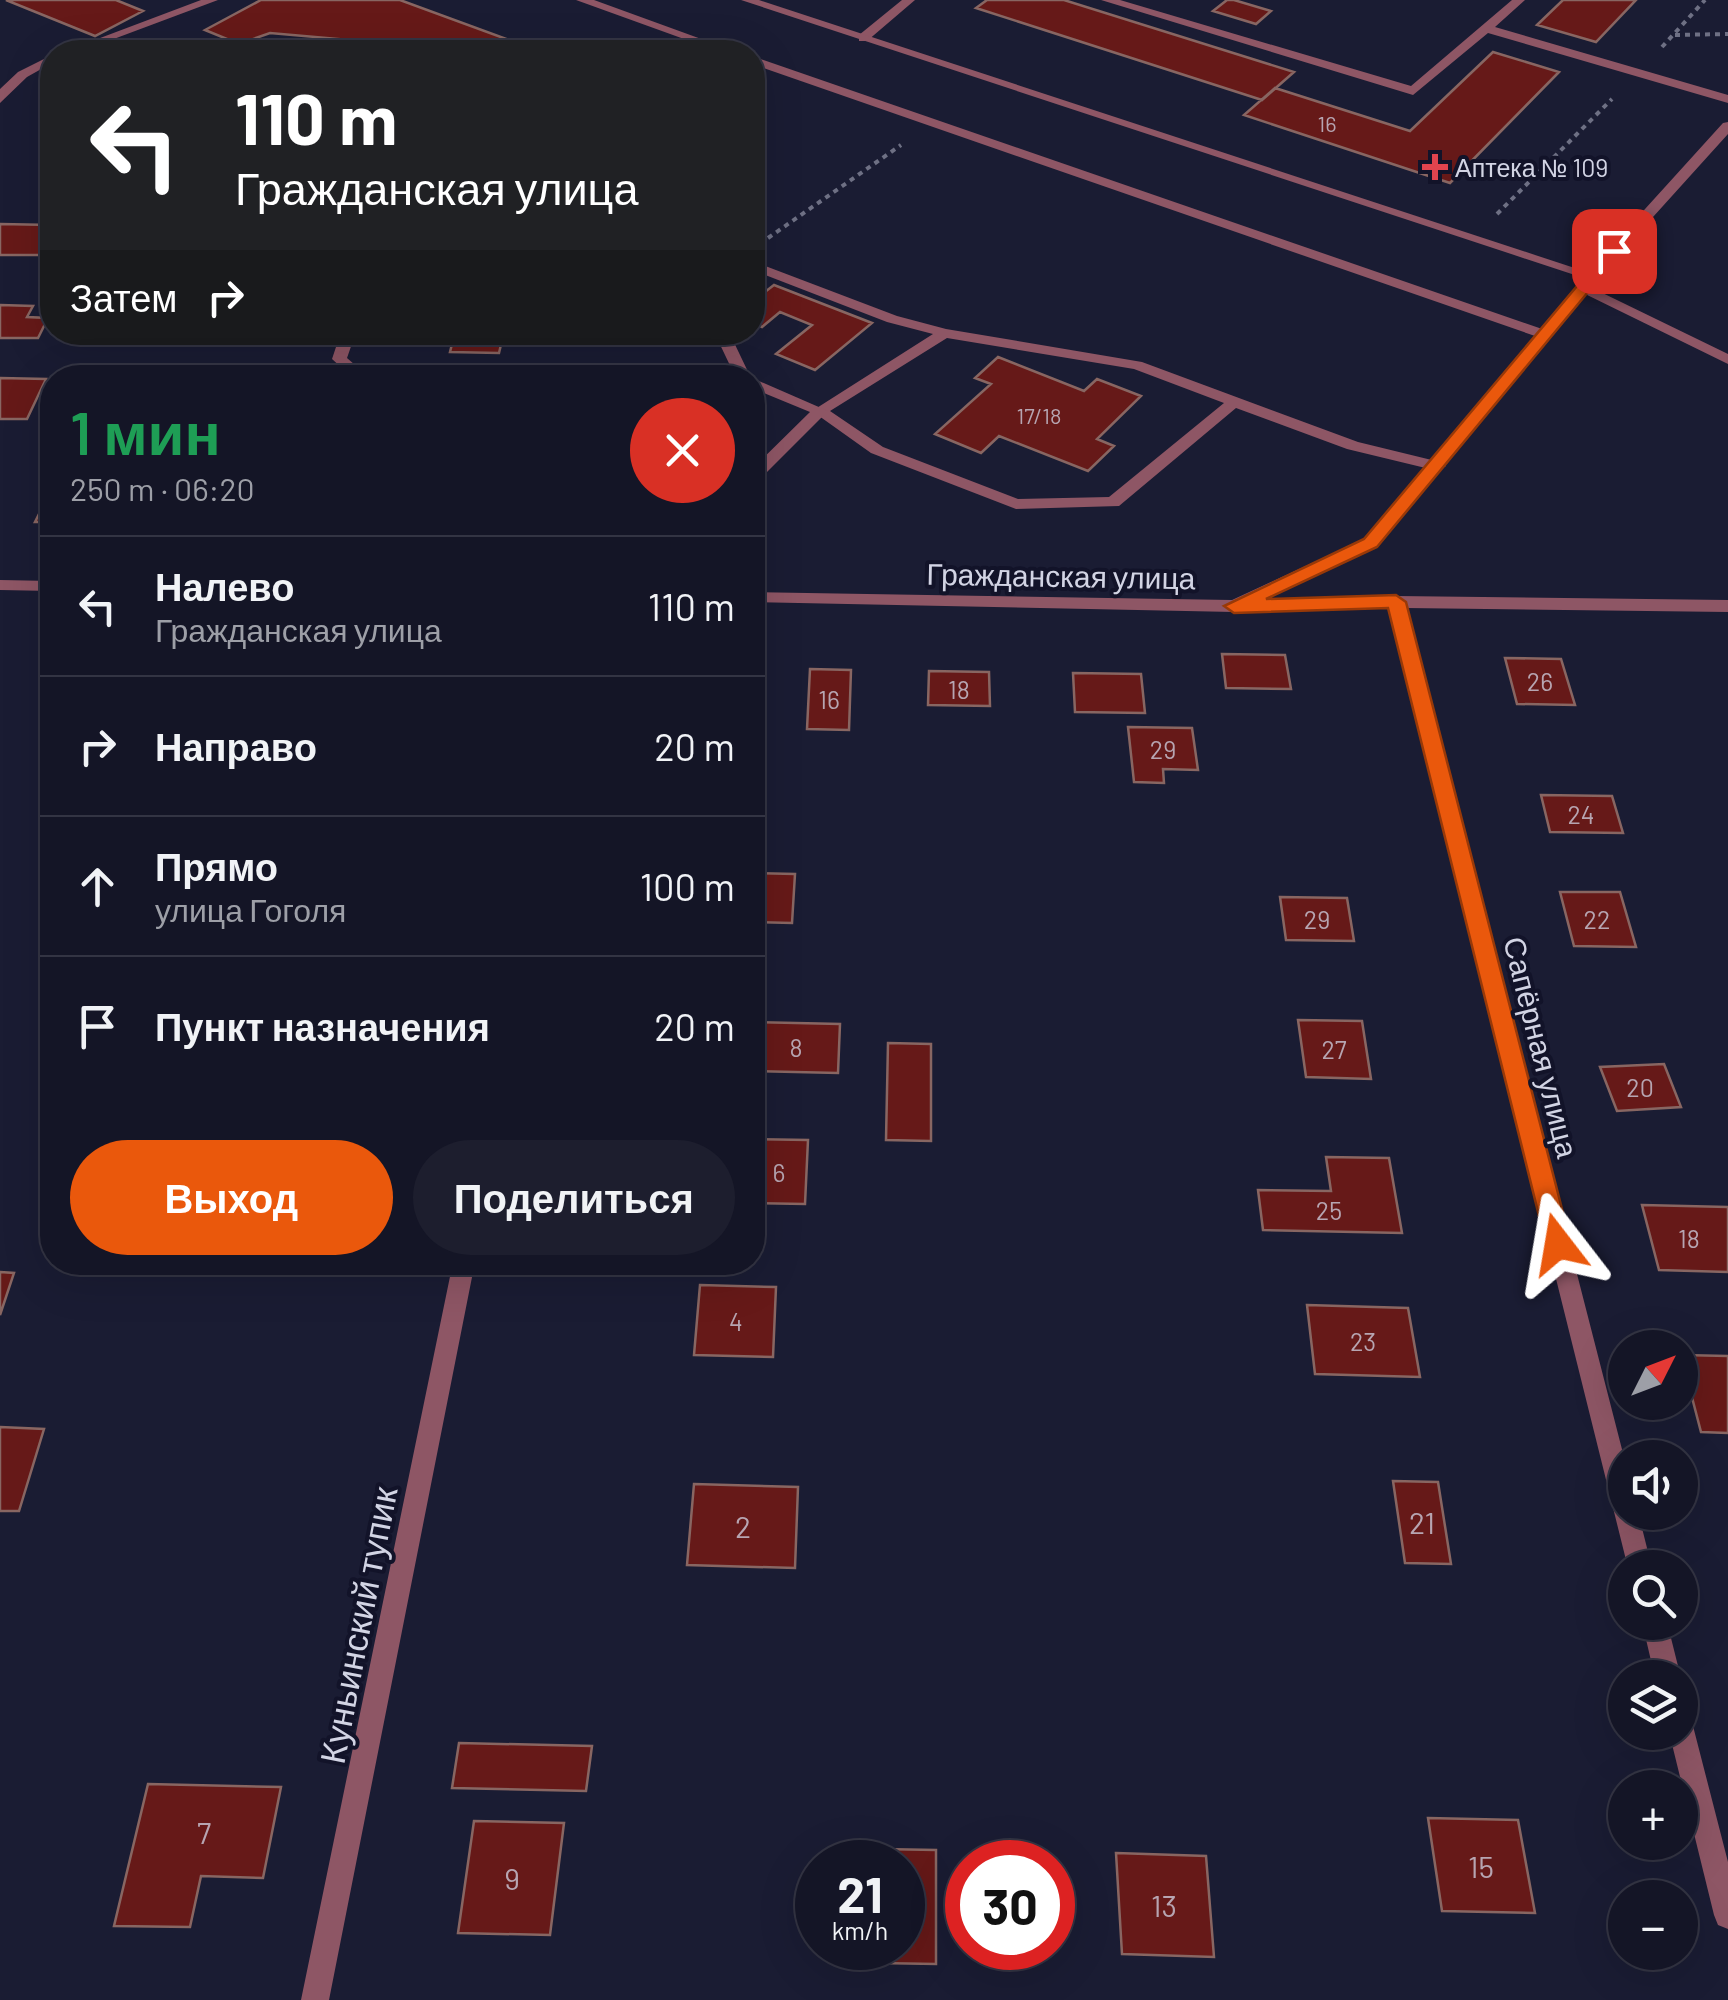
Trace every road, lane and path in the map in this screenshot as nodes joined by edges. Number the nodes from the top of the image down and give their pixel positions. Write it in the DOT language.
graph roads {
  1 [pos="212,0"];
  2 [pos="582,0"];
  3 [pos="748,0"];
  4 [pos="909,0"];
  5 [pos="1519,0"];
  6 [pos="1706,0"];
  7 [pos="1117,1"];
  8 [pos="1490,29"];
  9 [pos="1728,34"];
  10 [pos="863,38"];
  11 [pos="102,40"];
  12 [pos="697,40"];
  13 [pos="40,64"];
  14 [pos="765,65"];
  15 [pos="1637,73"];
  16 [pos="0,99"];
  17 [pos="1728,99"];
  18 [pos="933,123"];
  19 [pos="1728,126"];
  20 [pos="1490,222"];
  21 [pos="765,242"];
  22 [pos="765,269"];
  23 [pos="1588,282"];
  24 [pos="945,333"];
  25 [pos="1543,334"];
  26 [pos="1728,360"];
  27 [pos="765,388"];
  28 [pos="1235,401"];
  29 [pos="820,411"];
  30 [pos="765,465"];
  31 [pos="1438,466"];
  32 [pos="0,585"];
  33 [pos="40,586"];
  34 [pos="765,597"];
  35 [pos="1396,602"];
  36 [pos="1234,606"];
  37 [pos="1728,606"];
  38 [pos="462,1275"];
  39 [pos="1608,1440"];
  40 [pos="1686,1750"];
  41 [pos="1728,1916"];
  42 [pos="315,2000"];
  1 -- 11 [label="street"];
  2 -- 12 [label="street"];
  3 -- 10 [label="street"];
  4 -- 10 [label="street"];
  5 -- 8 [label="street"];
  6 -- 9 [label="path"];
  7 -- 8 [label="street"];
  8 -- 15 [label="street"];
  10 -- 23 [label="street"];
  13 -- 16 [label="street"];
  14 -- 18 [label="street"];
  15 -- 17 [label="street"];
  15 -- 20 [label="path"];
  18 -- 21 [label="path"];
  18 -- 25 [label="street"];
  19 -- 23 [label="street"];
  22 -- 24 [label="street"];
  23 -- 25 [label="street"];
  23 -- 26 [label="street"];
  24 -- 28 [label="street"];
  24 -- 29 [label="street"];
  25 -- 31 [label="street"];
  27 -- 29 [label="street"];
  28 -- 29 [label="street"];
  28 -- 31 [label="street"];
  29 -- 30 [label="street"];
  31 -- 36 [label="street"];
  32 -- 33 [label="street"];
  34 -- 36 [label="street, Гражданская улица"];
  35 -- 36 [label="street, Гражданская улица"];
  35 -- 37 [label="street, Гражданская улица"];
  35 -- 39 [label="street, Сапёрная улица"];
  38 -- 42 [label="street, Куньинский тупик"];
  40 -- 41 [label="street"];
}
